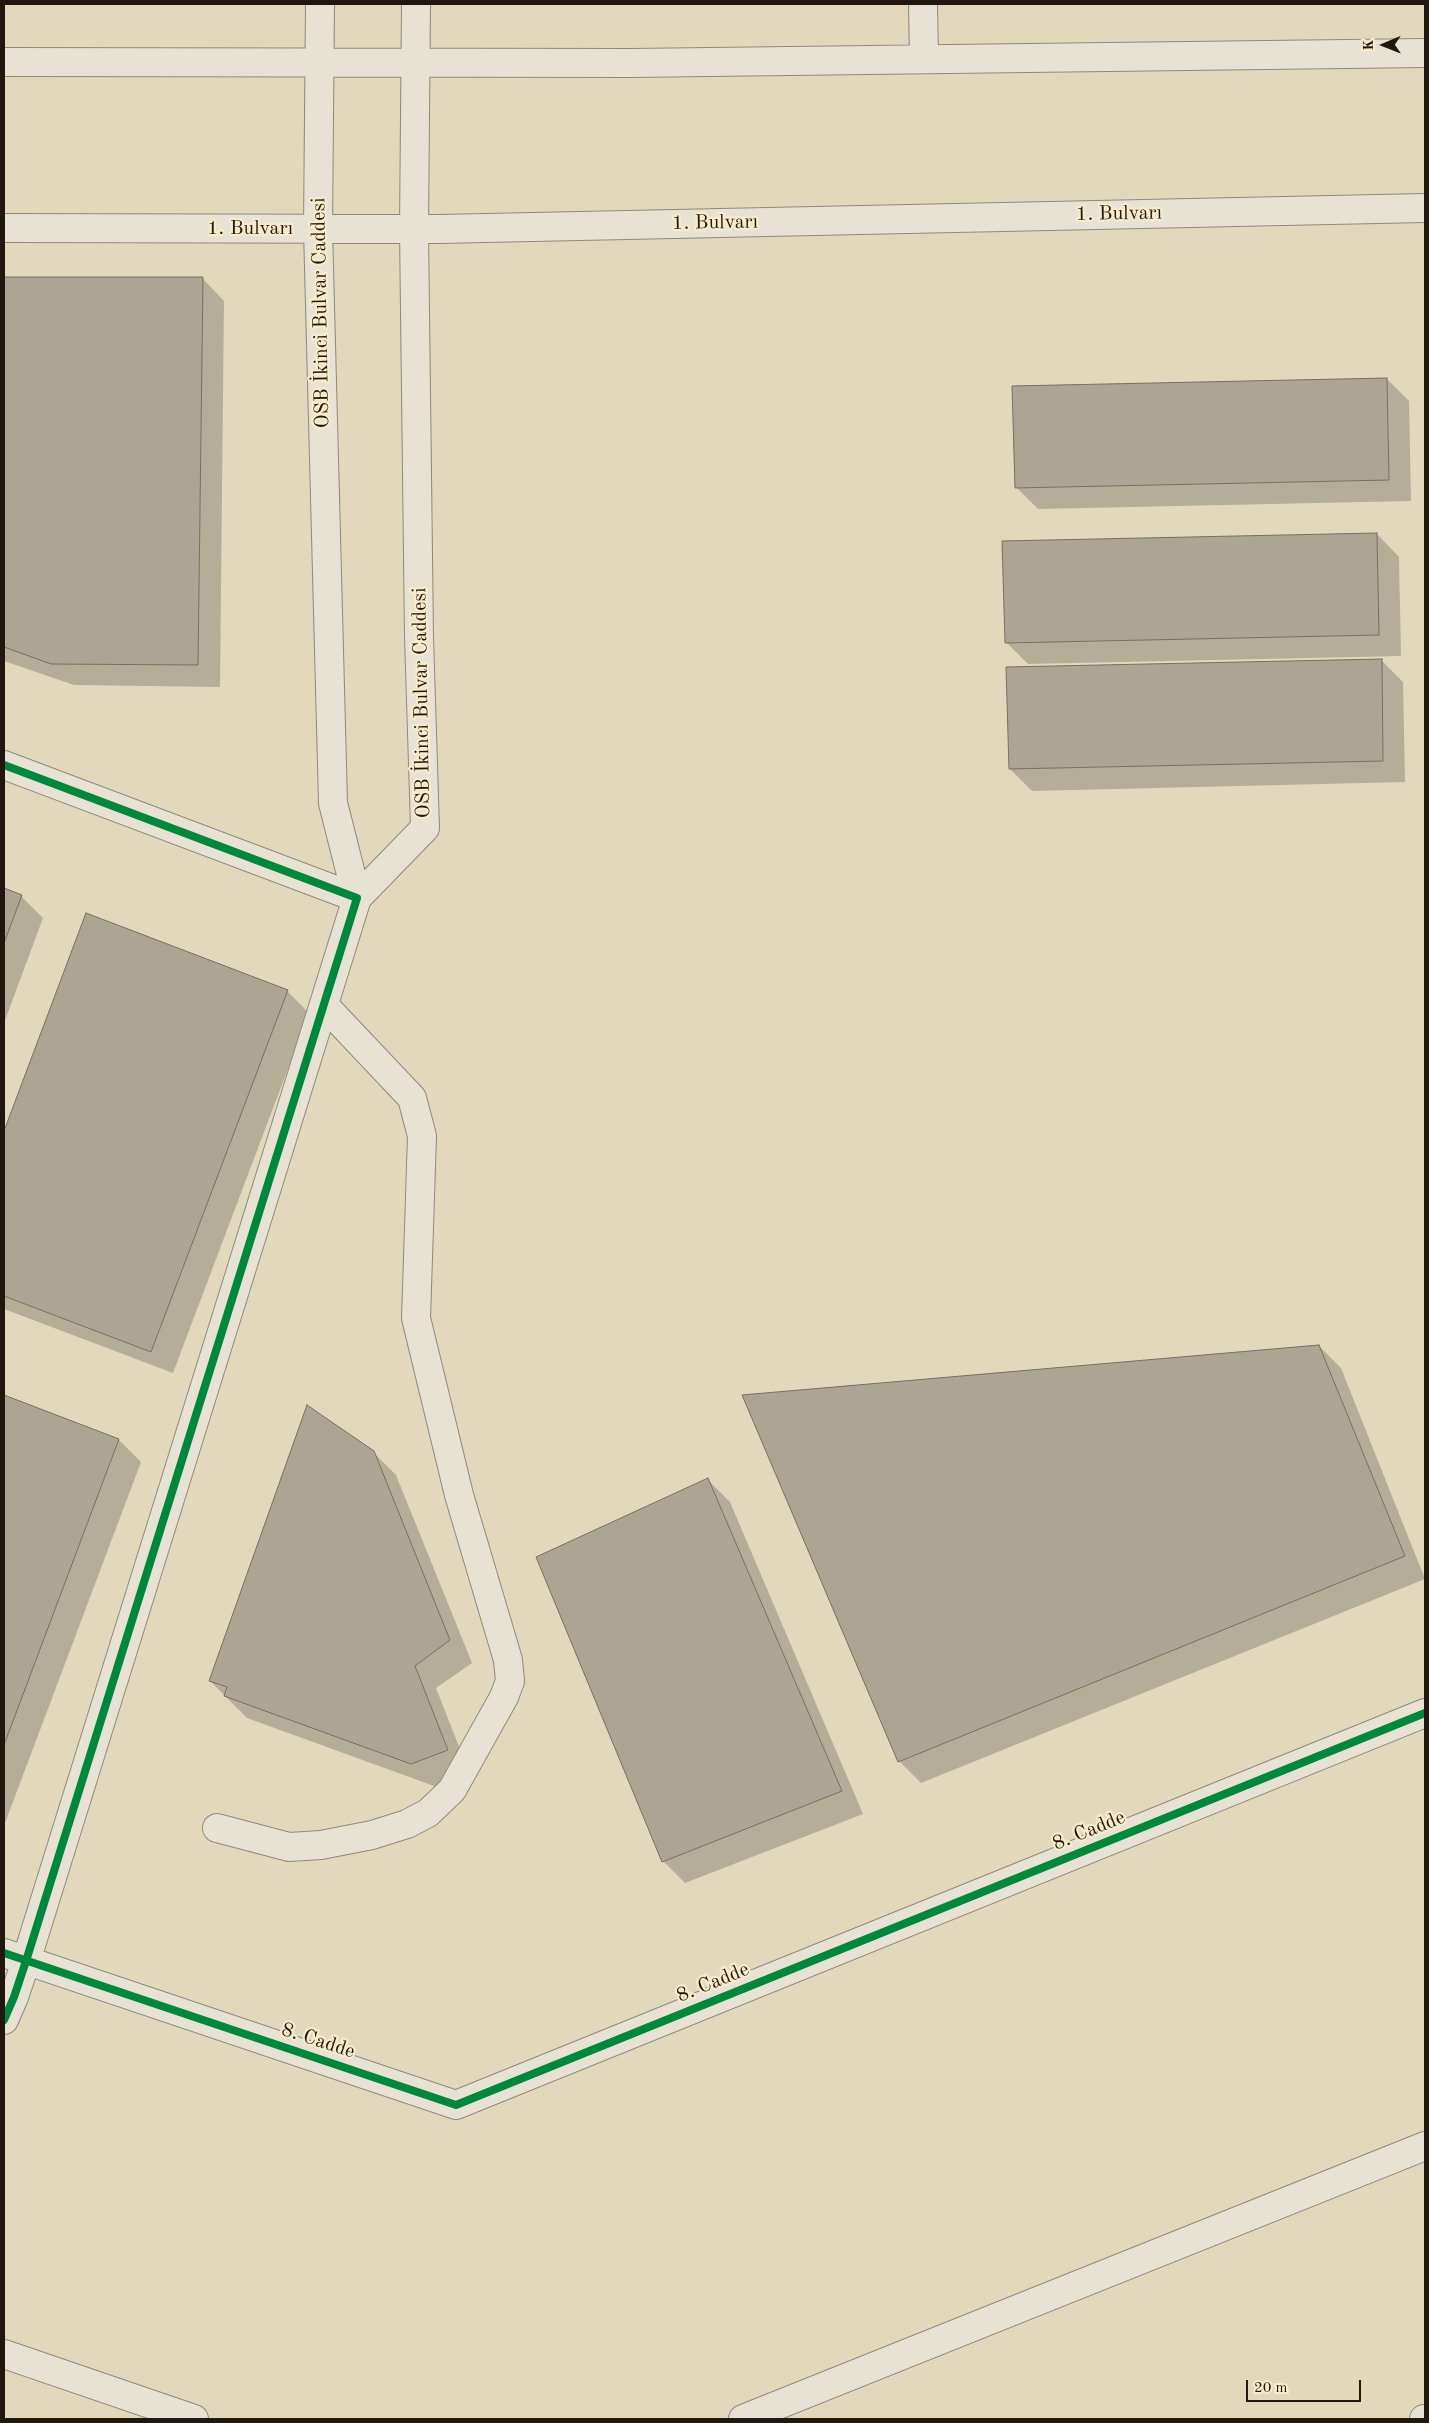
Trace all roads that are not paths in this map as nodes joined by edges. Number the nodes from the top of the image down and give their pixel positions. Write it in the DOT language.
graph roads {
  1 [pos="320,4"];
  2 [pos="416,4"];
  3 [pos="923,4"];
  4 [pos="1425,53"];
  5 [pos="924,59"];
  6 [pos="4,62"];
  7 [pos="320,62"];
  8 [pos="417,63"];
  9 [pos="1425,208"];
  10 [pos="4,228"];
  11 [pos="318,229"];
  12 [pos="414,229"];
  13 [pos="4,766"];
  14 [pos="357,898"];
  15 [pos="324,1005"];
  16 [pos="1425,1713"];
  17 [pos="217,1828"];
  18 [pos="15,1957"];
  19 [pos="4,2020"];
  20 [pos="1425,2146"];
  21 [pos="4,2354"];
  22 [pos="194,2419"];
  23 [pos="743,2419"];
  1 -- 7 [label="street, OSB İkinci Bulvar Caddesi"];
  2 -- 8 [label="street, OSB İkinci Bulvar Caddesi"];
  3 -- 5 [label="street"];
  4 -- 5 [label="street"];
  5 -- 8 [label="street"];
  6 -- 7 [label="street"];
  7 -- 8 [label="street"];
  7 -- 11 [label="street, OSB İkinci Bulvar Caddesi"];
  8 -- 12 [label="street, OSB İkinci Bulvar Caddesi"];
  9 -- 12 [label="street, 1. Bulvarı"];
  10 -- 11 [label="street, 1. Bulvarı"];
  11 -- 12 [label="street, 1. Bulvarı"];
  11 -- 14 [label="street, OSB İkinci Bulvar Caddesi"];
  12 -- 14 [label="street, OSB İkinci Bulvar Caddesi"];
  13 -- 14 [label="street"];
  14 -- 15 [label="street"];
  15 -- 17 [label="street"];
  15 -- 18 [label="street"];
  16 -- 18 [label="street, 8. Cadde"];
  18 -- 19 [label="street"];
  20 -- 23 [label="street"];
  21 -- 22 [label="street"];
}
